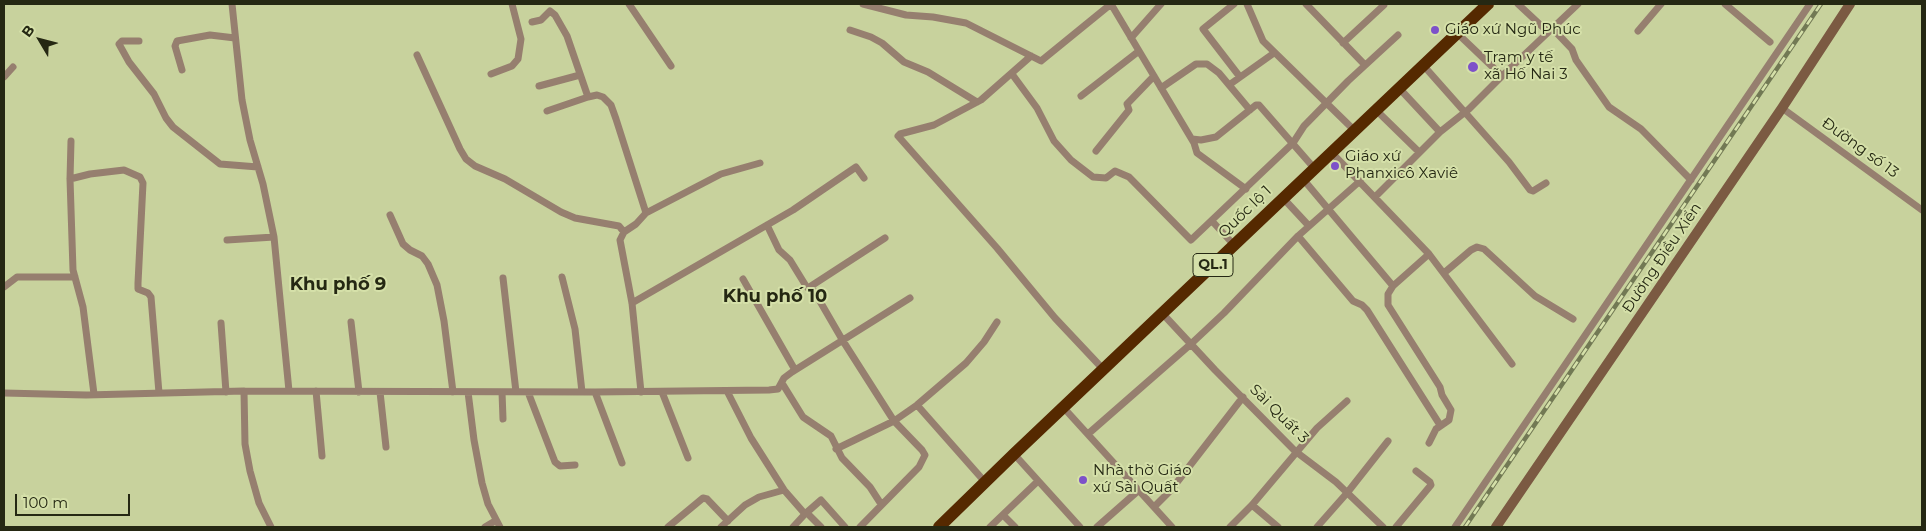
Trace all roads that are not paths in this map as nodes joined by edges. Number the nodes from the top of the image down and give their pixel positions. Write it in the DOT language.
graph roads {
  1 [pos="232,4"];
  2 [pos="512,4"];
  3 [pos="628,4"];
  4 [pos="863,4"];
  5 [pos="1111,4"];
  6 [pos="1161,4"];
  7 [pos="1234,4"];
  8 [pos="1247,4"];
  9 [pos="1306,4"];
  10 [pos="1384,4"];
  11 [pos="1488,4"];
  12 [pos="1518,4"];
  13 [pos="1578,4"];
  14 [pos="1661,4"];
  15 [pos="1725,4"];
  16 [pos="1810,4"];
  17 [pos="1850,4"];
  18 [pos="532,22"];
  19 [pos="850,30"];
  20 [pos="1550,30"];
  21 [pos="1638,31"];
  22 [pos="1457,33"];
  23 [pos="1398,35"];
  24 [pos="235,38"];
  25 [pos="1131,38"];
  26 [pos="139,40"];
  27 [pos="1770,42"];
  28 [pos="1343,43"];
  29 [pos="1139,52"];
  30 [pos="1274,53"];
  31 [pos="417,55"];
  32 [pos="1031,56"];
  33 [pos="1230,64"];
  34 [pos="1365,65"];
  35 [pos="1423,65"];
  36 [pos="671,66"];
  37 [pos="13,67"];
  38 [pos="182,70"];
  39 [pos="1218,72"];
  40 [pos="491,74"];
  41 [pos="1012,74"];
  42 [pos="580,75"];
  43 [pos="1154,76"];
  44 [pos="1502,76"];
  45 [pos="4,77"];
  46 [pos="1240,77"];
  47 [pos="1229,85"];
  48 [pos="539,86"];
  49 [pos="1161,88"];
  50 [pos="1399,88"];
  51 [pos="1081,96"];
  52 [pos="588,97"];
  53 [pos="977,102"];
  54 [pos="1326,103"];
  55 [pos="1782,108"];
  56 [pos="1250,110"];
  57 [pos="1376,110"];
  58 [pos="547,111"];
  59 [pos="1464,112"];
  60 [pos="1354,130"];
  61 [pos="1440,132"];
  62 [pos="1192,139"];
  63 [pos="71,141"];
  64 [pos="1293,144"];
  65 [pos="1096,151"];
  66 [pos="1331,152"];
  67 [pos="1419,152"];
  68 [pos="760,163"];
  69 [pos="258,168"];
  70 [pos="1314,168"];
  71 [pos="70,178"];
  72 [pos="864,178"];
  73 [pos="1303,179"];
  74 [pos="1690,180"];
  75 [pos="1360,181"];
  76 [pos="1546,183"];
  77 [pos="1246,189"];
  78 [pos="1375,197"];
  79 [pos="1283,198"];
  80 [pos="1330,209"];
  81 [pos="1922,210"];
  82 [pos="646,213"];
  83 [pos="390,215"];
  84 [pos="1212,222"];
  85 [pos="767,224"];
  86 [pos="1309,226"];
  87 [pos="624,232"];
  88 [pos="1298,236"];
  89 [pos="274,237"];
  90 [pos="885,238"];
  91 [pos="227,240"];
  92 [pos="1234,245"];
  93 [pos="1429,254"];
  94 [pos="1444,274"];
  95 [pos="75,277"];
  96 [pos="562,277"];
  97 [pos="503,278"];
  98 [pos="743,279"];
  99 [pos="1393,286"];
  100 [pos="4,287"];
  101 [pos="808,288"];
  102 [pos="910,298"];
  103 [pos="632,303"];
  104 [pos="1162,313"];
  105 [pos="1573,319"];
  106 [pos="351,322"];
  107 [pos="997,322"];
  108 [pos="221,323"];
  109 [pos="843,341"];
  110 [pos="1192,343"];
  111 [pos="1512,364"];
  112 [pos="795,370"];
  113 [pos="1103,370"];
  114 [pos="782,383"];
  115 [pos="244,391"];
  116 [pos="289,391"];
  117 [pos="316,391"];
  118 [pos="727,391"];
  119 [pos="226,392"];
  120 [pos="359,392"];
  121 [pos="380,392"];
  122 [pos="453,392"];
  123 [pos="468,392"];
  124 [pos="502,392"];
  125 [pos="516,392"];
  126 [pos="528,392"];
  127 [pos="582,392"];
  128 [pos="595,392"];
  129 [pos="641,392"];
  130 [pos="662,392"];
  131 [pos="4,393"];
  132 [pos="159,393"];
  133 [pos="94,394"];
  134 [pos="1243,398"];
  135 [pos="1347,401"];
  136 [pos="917,406"];
  137 [pos="1063,408"];
  138 [pos="503,419"];
  139 [pos="894,421"];
  140 [pos="1440,425"];
  141 [pos="1088,434"];
  142 [pos="1388,441"];
  143 [pos="1429,443"];
  144 [pos="386,446"];
  145 [pos="836,449"];
  146 [pos="1296,451"];
  147 [pos="1014,454"];
  148 [pos="322,456"];
  149 [pos="688,458"];
  150 [pos="622,463"];
  151 [pos="575,465"];
  152 [pos="1416,470"];
  153 [pos="1038,481"];
  154 [pos="985,482"];
  155 [pos="784,490"];
  156 [pos="1139,490"];
  157 [pos="1347,494"];
  158 [pos="882,504"];
  159 [pos="1252,505"];
  160 [pos="1154,507"];
  161 [pos="807,515"];
  162 [pos="1003,515"];
  163 [pos="728,520"];
  164 [pos="498,524"];
  165 [pos="271,527"];
  166 [pos="485,527"];
  167 [pos="668,527"];
  168 [pos="721,527"];
  169 [pos="793,527"];
  170 [pos="821,527"];
  171 [pos="845,527"];
  172 [pos="860,527"];
  173 [pos="939,527"];
  174 [pos="991,527"];
  175 [pos="1015,527"];
  176 [pos="1080,527"];
  177 [pos="1098,527"];
  178 [pos="1172,527"];
  179 [pos="1230,527"];
  180 [pos="1278,527"];
  181 [pos="1317,527"];
  182 [pos="1383,527"];
  183 [pos="1396,527"];
  184 [pos="1455,527"];
  185 [pos="1496,527"];
  1 -- 24 [label="street"];
  2 -- 40 [label="street"];
  3 -- 36 [label="street"];
  4 -- 32 [label="street"];
  5 -- 25 [label="street"];
  5 -- 32 [label="street"];
  6 -- 25 [label="street"];
  7 -- 33 [label="street"];
  8 -- 30 [label="street"];
  9 -- 28 [label="street"];
  10 -- 28 [label="street"];
  11 -- 22 [label="highway, Quốc lộ 1 / QL.1"];
  12 -- 20 [label="street"];
  13 -- 20 [label="street"];
  14 -- 21 [label="street"];
  15 -- 27 [label="street"];
  16 -- 74 [label="street"];
  17 -- 55 [label="street, Đường Điều Xiển"];
  18 -- 42 [label="street"];
  19 -- 53 [label="street"];
  20 -- 44 [label="street"];
  20 -- 74 [label="street"];
  22 -- 35 [label="highway, Quốc lộ 1 / QL.1"];
  22 -- 44 [label="street"];
  23 -- 34 [label="street"];
  24 -- 38 [label="street"];
  24 -- 69 [label="street"];
  25 -- 29 [label="street"];
  26 -- 69 [label="street"];
  28 -- 34 [label="street"];
  29 -- 43 [label="street"];
  29 -- 51 [label="street"];
  30 -- 46 [label="street"];
  30 -- 54 [label="street"];
  31 -- 87 [label="street"];
  32 -- 41 [label="street"];
  33 -- 39 [label="street"];
  33 -- 46 [label="street"];
  34 -- 54 [label="street"];
  35 -- 50 [label="highway, Quốc lộ 1 / QL.1"];
  35 -- 59 [label="street"];
  37 -- 45 [label="street"];
  39 -- 47 [label="street"];
  39 -- 49 [label="street"];
  41 -- 53 [label="street"];
  41 -- 84 [label="street"];
  42 -- 48 [label="street"];
  42 -- 52 [label="street"];
  43 -- 49 [label="street"];
  43 -- 65 [label="street"];
  44 -- 59 [label="street"];
  46 -- 47 [label="street"];
  47 -- 56 [label="street"];
  49 -- 62 [label="street"];
  50 -- 57 [label="highway, Quốc lộ 1 / QL.1"];
  50 -- 61 [label="street"];
  52 -- 58 [label="street"];
  52 -- 82 [label="street"];
  53 -- 113 [label="street"];
  54 -- 60 [label="street"];
  54 -- 64 [label="street"];
  55 -- 81 [label="street, Đường số 13"];
  55 -- 185 [label="street, Đường Điều Xiển"];
  56 -- 62 [label="street"];
  56 -- 64 [label="street"];
  57 -- 60 [label="highway, Quốc lộ 1 / QL.1"];
  57 -- 67 [label="street"];
  59 -- 61 [label="street"];
  59 -- 76 [label="street"];
  60 -- 66 [label="highway, Quốc lộ 1 / QL.1"];
  61 -- 67 [label="street"];
  62 -- 77 [label="street"];
  63 -- 71 [label="street"];
  64 -- 70 [label="street"];
  64 -- 77 [label="street"];
  66 -- 70 [label="highway, Quốc lộ 1 / QL.1"];
  66 -- 75 [label="street"];
  67 -- 78 [label="street"];
  68 -- 82 [label="street"];
  69 -- 89 [label="street"];
  70 -- 73 [label="highway, Quốc lộ 1 / QL.1"];
  71 -- 95 [label="street"];
  71 -- 132 [label="street"];
  72 -- 85 [label="street"];
  73 -- 79 [label="highway, Quốc lộ 1 / QL.1"];
  73 -- 80 [label="street"];
  74 -- 184 [label="street"];
  75 -- 78 [label="street"];
  75 -- 80 [label="street"];
  77 -- 84 [label="street"];
  78 -- 93 [label="street"];
  79 -- 86 [label="street"];
  79 -- 92 [label="highway, Quốc lộ 1 / QL.1"];
  80 -- 86 [label="street"];
  80 -- 99 [label="street"];
  82 -- 87 [label="street"];
  83 -- 122 [label="street"];
  84 -- 92 [label="street"];
  85 -- 101 [label="street"];
  85 -- 103 [label="street"];
  86 -- 88 [label="street"];
  87 -- 103 [label="street"];
  88 -- 110 [label="street"];
  88 -- 140 [label="street"];
  89 -- 91 [label="street"];
  89 -- 116 [label="street"];
  90 -- 101 [label="street"];
  92 -- 104 [label="highway, Quốc lộ 1 / QL.1"];
  93 -- 94 [label="street"];
  93 -- 99 [label="street"];
  94 -- 105 [label="street"];
  94 -- 111 [label="street"];
  95 -- 100 [label="street"];
  95 -- 133 [label="street"];
  96 -- 127 [label="street"];
  97 -- 125 [label="street"];
  98 -- 112 [label="street"];
  99 -- 140 [label="street"];
  101 -- 109 [label="street"];
  102 -- 109 [label="street"];
  103 -- 129 [label="street"];
  104 -- 110 [label="street, Sài Quất 3"];
  104 -- 113 [label="highway, Quốc lộ 1 / QL.1"];
  106 -- 120 [label="street"];
  107 -- 136 [label="street"];
  108 -- 119 [label="street"];
  109 -- 112 [label="street"];
  109 -- 139 [label="street"];
  110 -- 134 [label="street, Sài Quất 3"];
  110 -- 141 [label="street"];
  112 -- 114 [label="street"];
  113 -- 137 [label="highway, Quốc lộ 1 / QL.1"];
  114 -- 118 [label="street"];
  114 -- 145 [label="street"];
  115 -- 116 [label="street"];
  115 -- 119 [label="street"];
  115 -- 165 [label="street"];
  116 -- 117 [label="street"];
  117 -- 120 [label="street"];
  117 -- 148 [label="street"];
  118 -- 130 [label="street"];
  118 -- 155 [label="street"];
  119 -- 132 [label="street"];
  120 -- 121 [label="street"];
  121 -- 122 [label="street"];
  121 -- 144 [label="street"];
  122 -- 123 [label="street"];
  123 -- 124 [label="street"];
  123 -- 164 [label="street"];
  124 -- 125 [label="street"];
  124 -- 138 [label="street"];
  125 -- 126 [label="street"];
  126 -- 127 [label="street"];
  126 -- 151 [label="street"];
  127 -- 128 [label="street"];
  128 -- 129 [label="street"];
  128 -- 150 [label="street"];
  129 -- 130 [label="street"];
  130 -- 149 [label="street"];
  131 -- 133 [label="street"];
  132 -- 133 [label="street"];
  134 -- 146 [label="street, Sài Quất 3"];
  134 -- 160 [label="street"];
  135 -- 146 [label="street"];
  136 -- 139 [label="street"];
  136 -- 154 [label="street"];
  137 -- 141 [label="street"];
  137 -- 147 [label="highway, Quốc lộ 1 / QL.1"];
  139 -- 145 [label="street"];
  139 -- 158 [label="street"];
  140 -- 143 [label="street"];
  141 -- 156 [label="street"];
  142 -- 157 [label="street"];
  145 -- 158 [label="street"];
  146 -- 157 [label="street, Sài Quất 3"];
  146 -- 159 [label="street"];
  147 -- 153 [label="street"];
  147 -- 154 [label="highway, Quốc lộ 1 / QL.1"];
  152 -- 183 [label="street"];
  153 -- 162 [label="street"];
  153 -- 176 [label="street"];
  154 -- 173 [label="highway, Quốc lộ 1 / QL.1"];
  155 -- 161 [label="street"];
  155 -- 163 [label="street"];
  156 -- 160 [label="street"];
  156 -- 177 [label="street"];
  157 -- 181 [label="street"];
  157 -- 182 [label="street, Sài Quất 3"];
  158 -- 172 [label="street"];
  159 -- 179 [label="street"];
  159 -- 180 [label="street"];
  160 -- 178 [label="street"];
  161 -- 169 [label="street"];
  161 -- 170 [label="street"];
  161 -- 171 [label="street"];
  162 -- 174 [label="street"];
  162 -- 175 [label="street"];
  163 -- 167 [label="street"];
  163 -- 168 [label="street"];
  164 -- 166 [label="street"];
}
